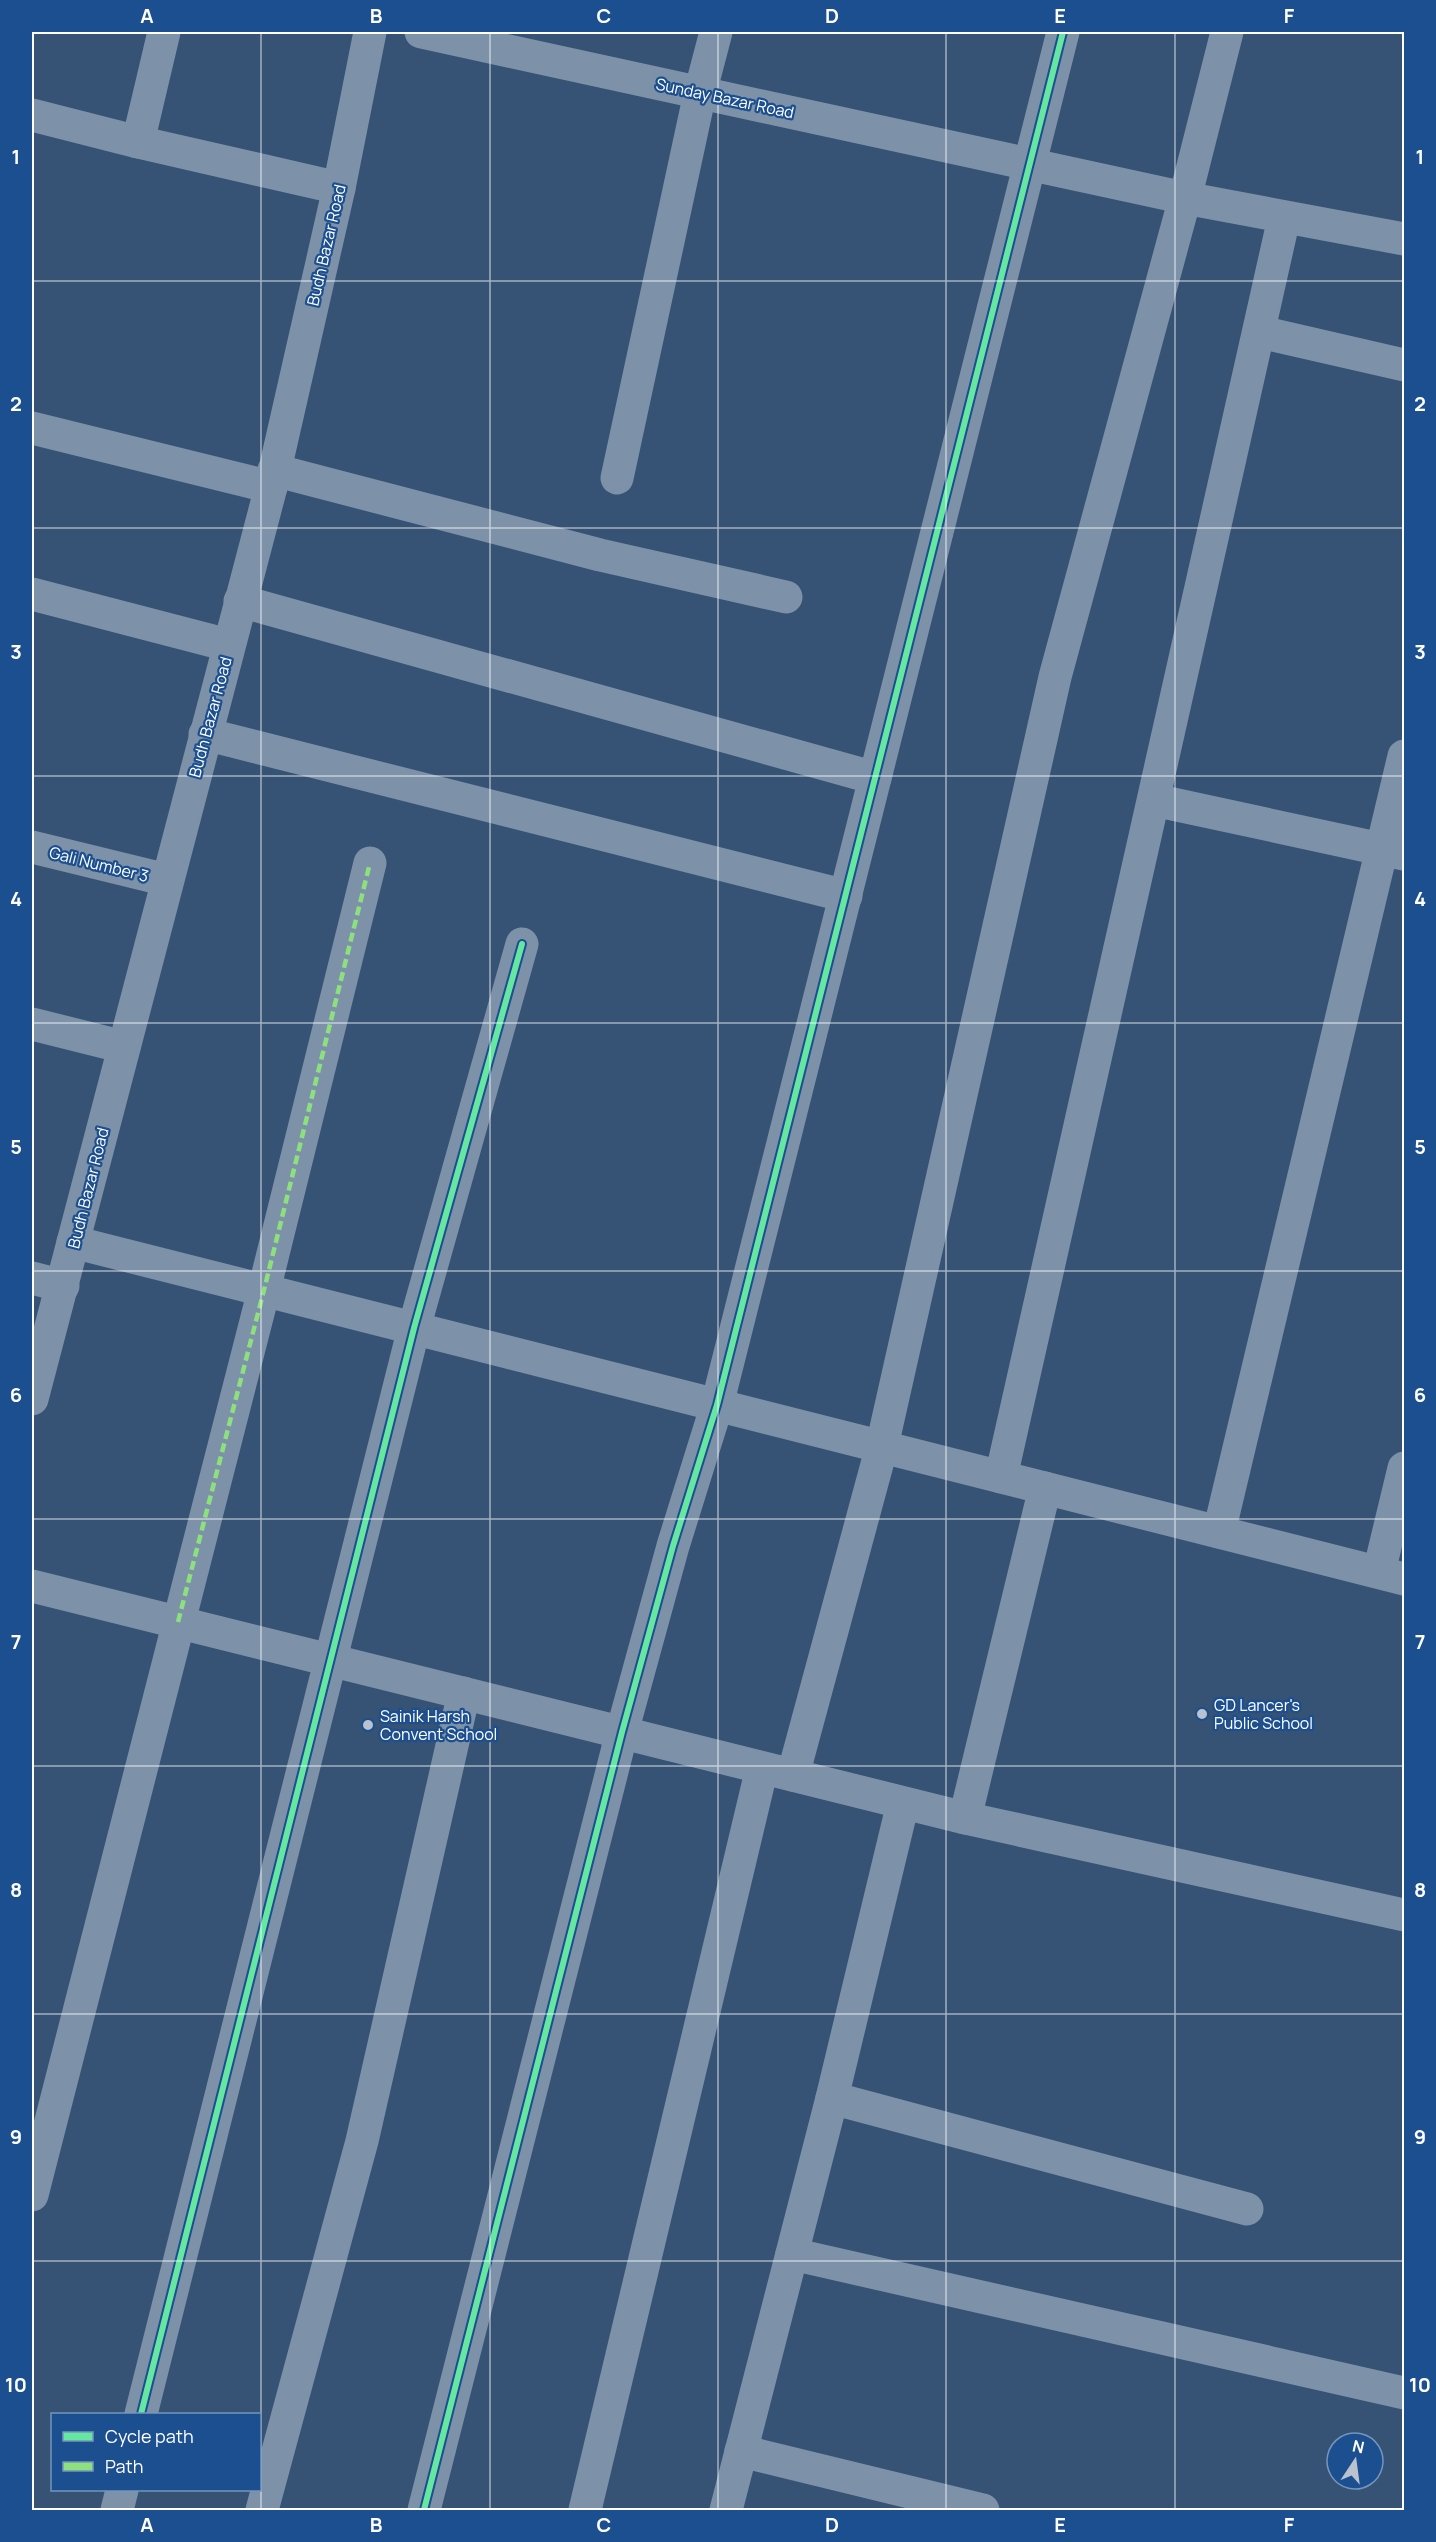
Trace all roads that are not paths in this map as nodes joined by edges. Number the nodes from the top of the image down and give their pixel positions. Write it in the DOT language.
graph roads {
  1 [pos="164,32"];
  2 [pos="370,32"];
  3 [pos="421,32"];
  4 [pos="716,32"];
  5 [pos="1063,32"];
  6 [pos="1227,32"];
  7 [pos="700,93"];
  8 [pos="32,115"];
  9 [pos="138,142"];
  10 [pos="1030,165"];
  11 [pos="339,188"];
  12 [pos="1185,198"];
  13 [pos="1284,218"];
  14 [pos="1404,239"];
  15 [pos="1260,332"];
  16 [pos="1404,365"];
  17 [pos="32,428"];
  18 [pos="273,478"];
  19 [pos="618,478"];
  20 [pos="32,594"];
  21 [pos="786,597"];
  22 [pos="240,601"];
  23 [pos="228,645"];
  24 [pos="205,734"];
  25 [pos="1404,756"];
  26 [pos="875,778"];
  27 [pos="1154,800"];
  28 [pos="32,847"];
  29 [pos="1393,851"];
  30 [pos="370,863"];
  31 [pos="167,880"];
  32 [pos="846,896"];
  33 [pos="522,944"];
  34 [pos="32,1024"];
  35 [pos="124,1047"];
  36 [pos="74,1242"];
  37 [pos="32,1278"];
  38 [pos="63,1286"];
  39 [pos="264,1290"];
  40 [pos="414,1328"];
  41 [pos="32,1396"];
  42 [pos="717,1405"];
  43 [pos="882,1446"];
  44 [pos="1404,1468"];
  45 [pos="1002,1476"];
  46 [pos="1045,1488"];
  47 [pos="1219,1532"];
  48 [pos="1392,1576"];
  49 [pos="32,1586"];
  50 [pos="178,1622"];
  51 [pos="331,1660"];
  52 [pos="464,1693"];
  53 [pos="622,1732"];
  54 [pos="762,1768"];
  55 [pos="793,1775"];
  56 [pos="903,1803"];
  57 [pos="965,1818"];
  58 [pos="1404,1915"];
  59 [pos="832,2098"];
  60 [pos="32,2195"];
  61 [pos="1247,2210"];
  62 [pos="792,2254"];
  63 [pos="1404,2393"];
  64 [pos="142,2413"];
  65 [pos="741,2451"];
  66 [pos="122,2491"];
  67 [pos="117,2511"];
  68 [pos="262,2511"];
  69 [pos="424,2511"];
  70 [pos="585,2511"];
  71 [pos="726,2511"];
  72 [pos="983,2511"];
  1 -- 9 [label="street"];
  2 -- 11 [label="street, Budh Bazar Road"];
  3 -- 7 [label="street, Sunday Bazar Road"];
  4 -- 7 [label="street"];
  5 -- 10 [label="street"];
  6 -- 12 [label="street"];
  7 -- 10 [label="street, Sunday Bazar Road"];
  7 -- 19 [label="street"];
  8 -- 9 [label="street"];
  9 -- 11 [label="street"];
  10 -- 12 [label="street, Sunday Bazar Road"];
  10 -- 26 [label="street"];
  11 -- 18 [label="street, Budh Bazar Road"];
  12 -- 13 [label="street, Sunday Bazar Road"];
  12 -- 43 [label="street"];
  13 -- 14 [label="street, Sunday Bazar Road"];
  13 -- 15 [label="street"];
  15 -- 16 [label="street"];
  15 -- 27 [label="street"];
  17 -- 18 [label="street"];
  18 -- 21 [label="street"];
  18 -- 22 [label="street, Budh Bazar Road"];
  20 -- 23 [label="street"];
  22 -- 23 [label="street, Budh Bazar Road"];
  22 -- 26 [label="street"];
  23 -- 24 [label="street, Budh Bazar Road"];
  24 -- 31 [label="street, Budh Bazar Road"];
  24 -- 32 [label="street"];
  25 -- 29 [label="street"];
  26 -- 32 [label="street"];
  27 -- 29 [label="street"];
  27 -- 45 [label="street"];
  28 -- 31 [label="street, Gali Number 3"];
  29 -- 47 [label="street"];
  30 -- 39 [label="street"];
  31 -- 35 [label="street, Budh Bazar Road"];
  32 -- 42 [label="street"];
  33 -- 40 [label="street"];
  34 -- 35 [label="street"];
  35 -- 36 [label="street, Budh Bazar Road"];
  36 -- 38 [label="street, Budh Bazar Road"];
  36 -- 39 [label="street"];
  37 -- 38 [label="street"];
  38 -- 41 [label="street, Budh Bazar Road"];
  39 -- 40 [label="street"];
  39 -- 50 [label="street"];
  40 -- 42 [label="street"];
  40 -- 51 [label="street"];
  42 -- 43 [label="street"];
  42 -- 53 [label="street"];
  43 -- 45 [label="street"];
  43 -- 55 [label="street"];
  44 -- 48 [label="street"];
  45 -- 46 [label="street"];
  46 -- 47 [label="street"];
  46 -- 57 [label="street"];
  47 -- 48 [label="street"];
  49 -- 50 [label="street"];
  50 -- 51 [label="street"];
  50 -- 60 [label="street"];
  51 -- 52 [label="street"];
  51 -- 64 [label="street"];
  52 -- 53 [label="street"];
  52 -- 68 [label="street"];
  53 -- 54 [label="street"];
  53 -- 69 [label="street"];
  54 -- 55 [label="street"];
  54 -- 70 [label="street"];
  55 -- 56 [label="street"];
  56 -- 57 [label="street"];
  56 -- 59 [label="street"];
  57 -- 58 [label="street"];
  59 -- 61 [label="street"];
  59 -- 62 [label="street"];
  62 -- 63 [label="street"];
  62 -- 65 [label="street"];
  65 -- 71 [label="street"];
  65 -- 72 [label="street"];
  66 -- 67 [label="street"];
}
